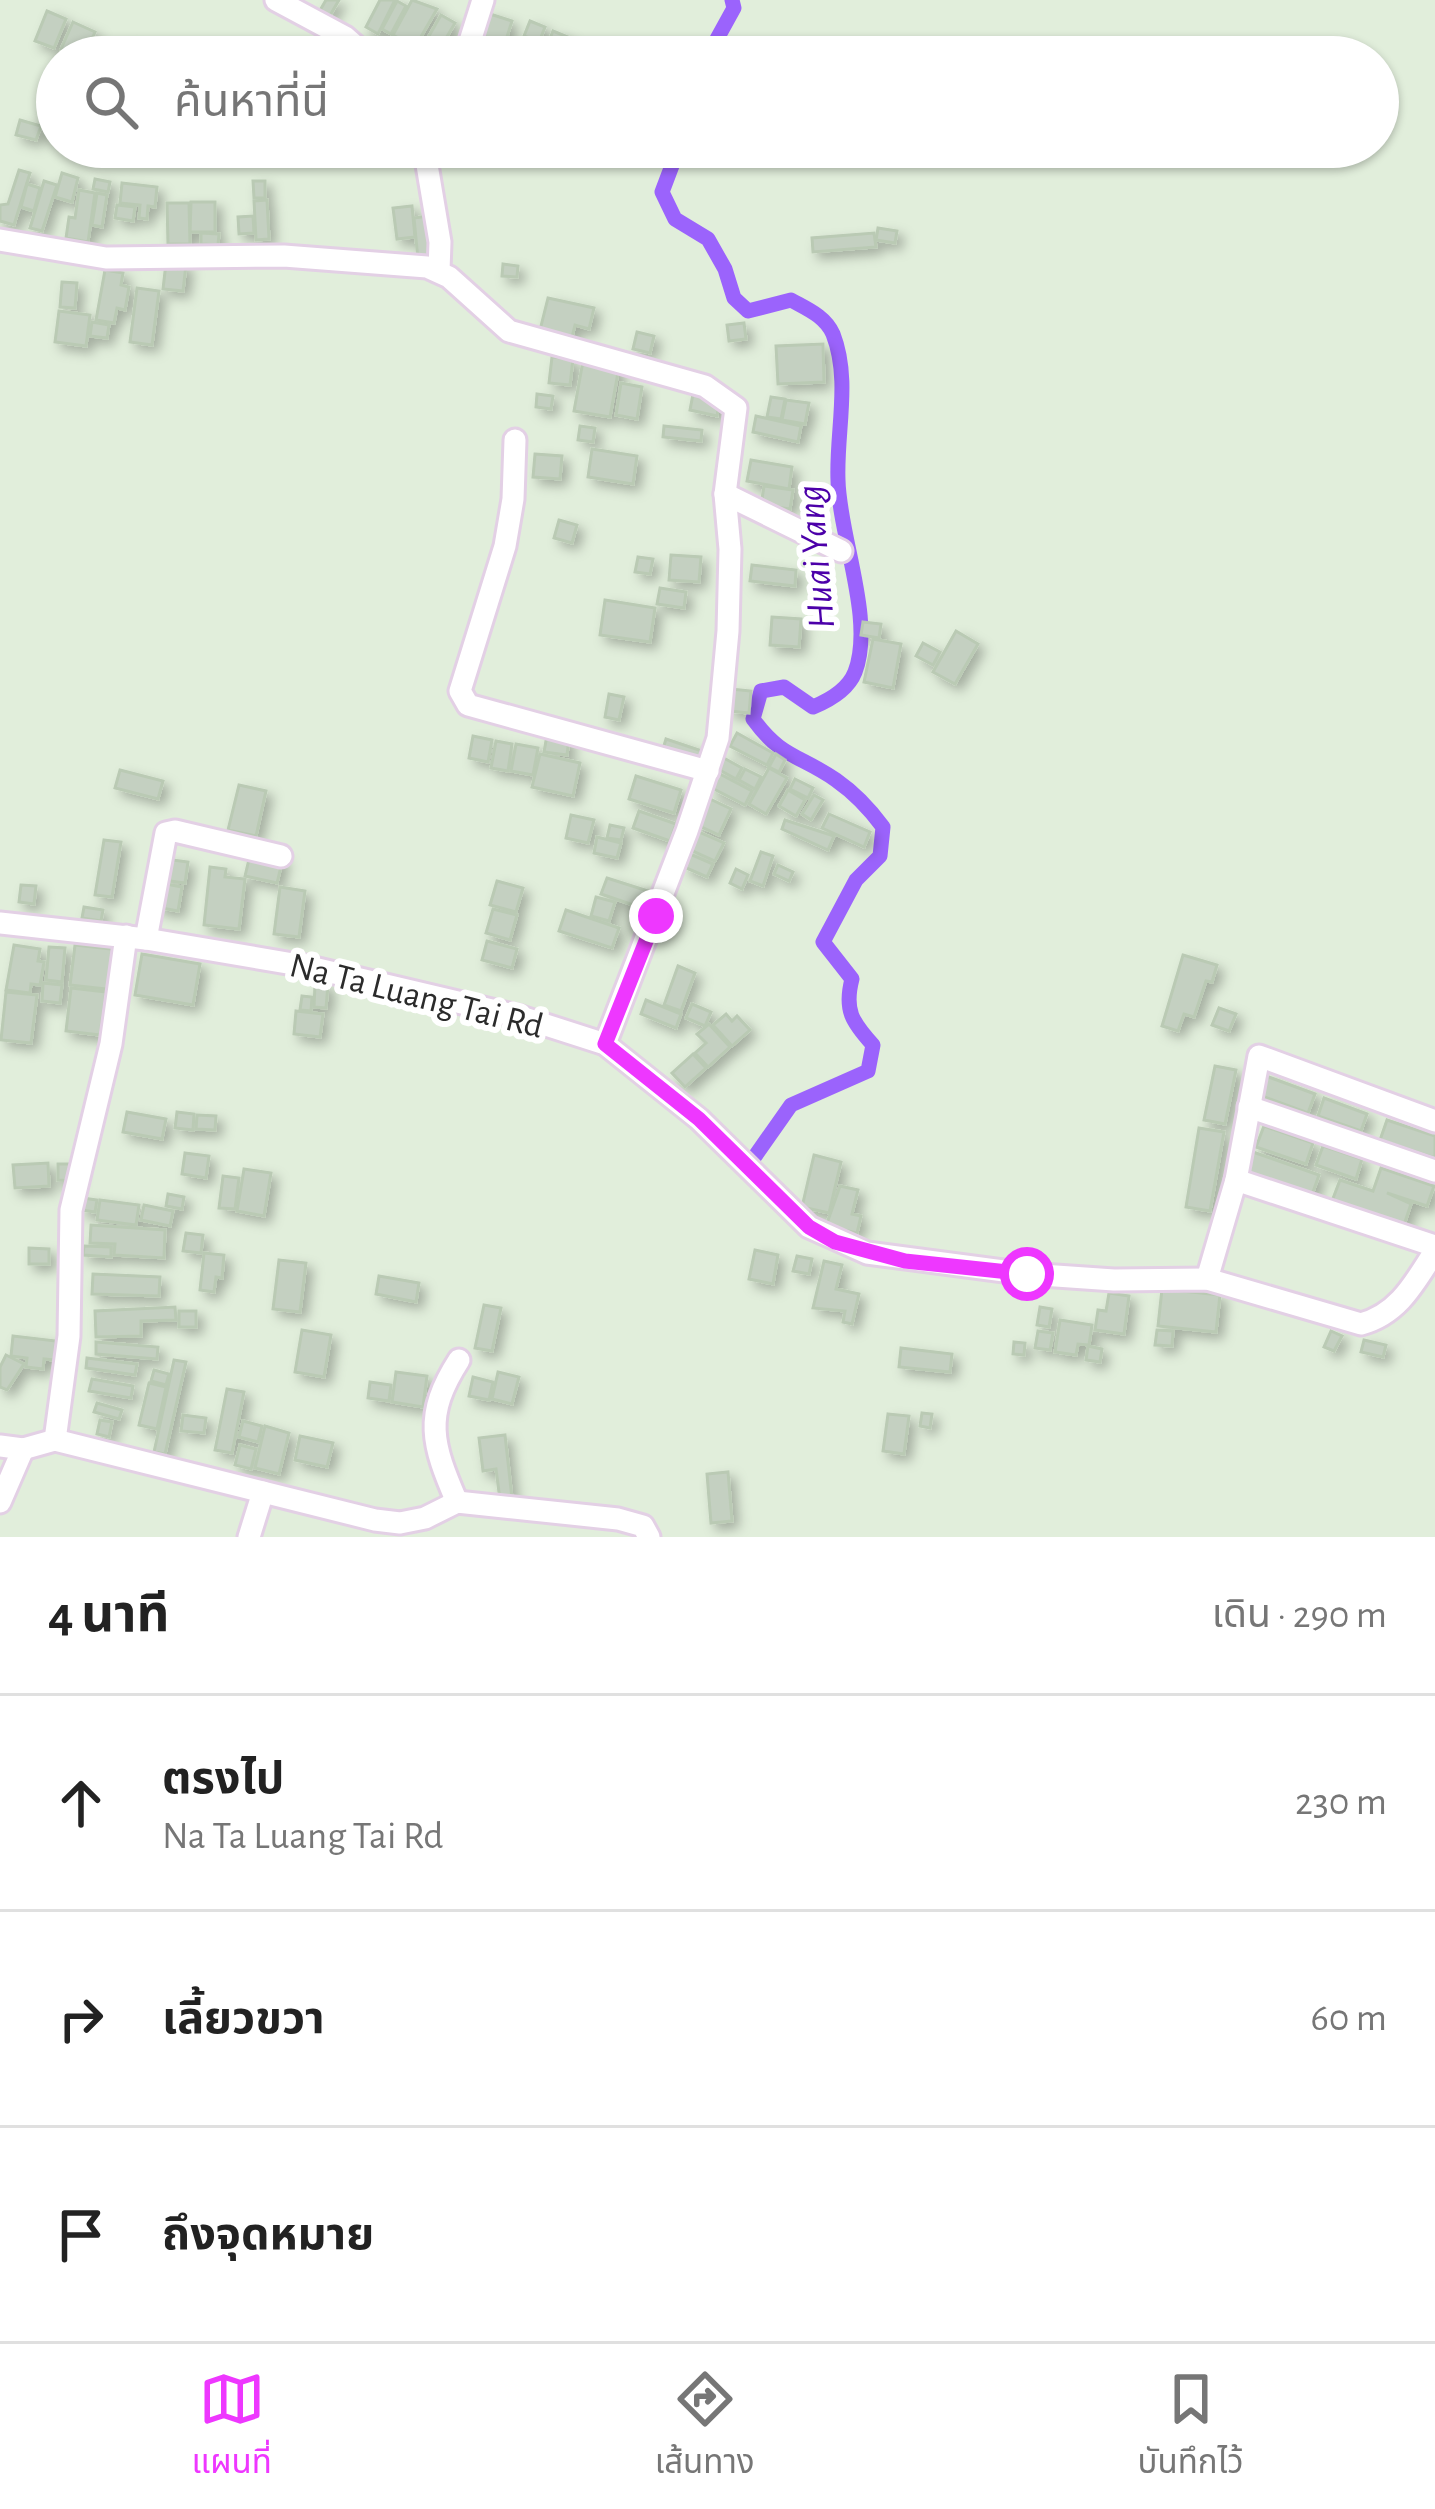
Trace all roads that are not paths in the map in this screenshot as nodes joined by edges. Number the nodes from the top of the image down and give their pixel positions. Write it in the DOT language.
graph roads {
  1 [pos="275,0"];
  2 [pos="483,0"];
  3 [pos="341,36"];
  4 [pos="472,36"];
  5 [pos="428,168"];
  6 [pos="0,240"];
  7 [pos="439,271"];
  8 [pos="515,440"];
  9 [pos="724,494"];
  10 [pos="841,551"];
  11 [pos="707,771"];
  12 [pos="281,856"];
  13 [pos="0,923"];
  14 [pos="136,938"];
  15 [pos="605,1044"];
  16 [pos="1249,1107"];
  17 [pos="1435,1120"];
  18 [pos="1435,1172"];
  19 [pos="1236,1180"];
  20 [pos="1435,1248"];
  21 [pos="1207,1279"];
  22 [pos="459,1360"];
  23 [pos="55,1440"];
  24 [pos="0,1446"];
  25 [pos="23,1449"];
  26 [pos="263,1492"];
  27 [pos="0,1502"];
  28 [pos="457,1502"];
  29 [pos="365,1528"];
  30 [pos="249,1537"];
  31 [pos="649,1537"];
  1 -- 3 [label="street"];
  2 -- 4 [label="street"];
  5 -- 7 [label="street"];
  6 -- 7 [label="street"];
  7 -- 9 [label="street"];
  8 -- 11 [label="street"];
  9 -- 10 [label="street"];
  9 -- 11 [label="street"];
  11 -- 15 [label="street"];
  12 -- 14 [label="street"];
  13 -- 14 [label="street, Na Ta Luang Tai Rd"];
  14 -- 15 [label="street, Na Ta Luang Tai Rd"];
  14 -- 23 [label="street"];
  15 -- 21 [label="street, Na Ta Luang Tai Rd"];
  16 -- 17 [label="street"];
  16 -- 18 [label="street"];
  16 -- 19 [label="street"];
  19 -- 20 [label="street"];
  19 -- 21 [label="street"];
  20 -- 21 [label="street, Na Ta Luang Tai Rd"];
  22 -- 28 [label="street"];
  23 -- 25 [label="street"];
  23 -- 26 [label="street"];
  24 -- 25 [label="street"];
  25 -- 27 [label="street"];
  26 -- 29 [label="street"];
  26 -- 30 [label="street"];
  28 -- 29 [label="street"];
  28 -- 31 [label="street"];
}
